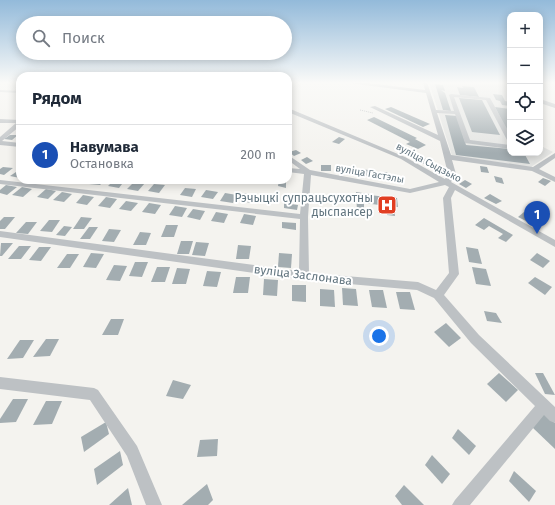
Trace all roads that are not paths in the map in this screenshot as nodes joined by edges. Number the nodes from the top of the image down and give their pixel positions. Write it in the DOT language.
graph roads {
  1 [pos="432,106"];
  2 [pos="455,106"];
  3 [pos="492,106"];
  4 [pos="371,109"];
  5 [pos="433,111"];
  6 [pos="292,112"];
  7 [pos="457,113"];
  8 [pos="380,116"];
  9 [pos="0,121"];
  10 [pos="16,122"];
  11 [pos="16,126"];
  12 [pos="507,134"];
  13 [pos="441,139"];
  14 [pos="0,140"];
  15 [pos="0,143"];
  16 [pos="16,145"];
  17 [pos="507,147"];
  18 [pos="555,155"];
  19 [pos="448,158"];
  20 [pos="292,160"];
  21 [pos="534,168"];
  22 [pos="292,170"];
  23 [pos="308,172"];
  24 [pos="555,180"];
  25 [pos="0,182"];
  26 [pos="16,184"];
  27 [pos="17,184"];
  28 [pos="450,184"];
  29 [pos="304,217"];
  30 [pos="0,234"];
  31 [pos="555,244"];
  32 [pos="304,276"];
  33 [pos="438,296"];
  34 [pos="0,383"];
  35 [pos="543,406"];
  36 [pos="555,416"];
  37 [pos="154,505"];
  38 [pos="460,505"];
  1 -- 5 [label="street"];
  2 -- 7 [label="street"];
  3 -- 12 [label="street"];
  4 -- 13 [label="street"];
  5 -- 7 [label="street"];
  5 -- 13 [label="street"];
  6 -- 28 [label="street, вуліца Сыдзько"];
  7 -- 17 [label="street"];
  8 -- 13 [label="street"];
  9 -- 10 [label="street"];
  11 -- 14 [label="street"];
  13 -- 19 [label="street"];
  15 -- 16 [label="street"];
  18 -- 21 [label="street"];
  19 -- 21 [label="street"];
  19 -- 28 [label="street"];
  20 -- 23 [label="street"];
  21 -- 24 [label="street"];
  22 -- 23 [label="street, вуліца Гастэлы"];
  23 -- 28 [label="street, вуліца Гастэлы"];
  23 -- 29 [label="street"];
  25 -- 26 [label="street"];
  27 -- 29 [label="street"];
  28 -- 31 [label="street, вуліца Сыдзько"];
  28 -- 33 [label="street"];
  29 -- 32 [label="street"];
  30 -- 32 [label="street, вуліца Заслонава"];
  32 -- 33 [label="street, вуліца Заслонава"];
  33 -- 35 [label="street, вуліца Заслонава"];
  34 -- 37 [label="street"];
  35 -- 36 [label="street, вуліца Заслонава"];
  35 -- 38 [label="street"];
}
